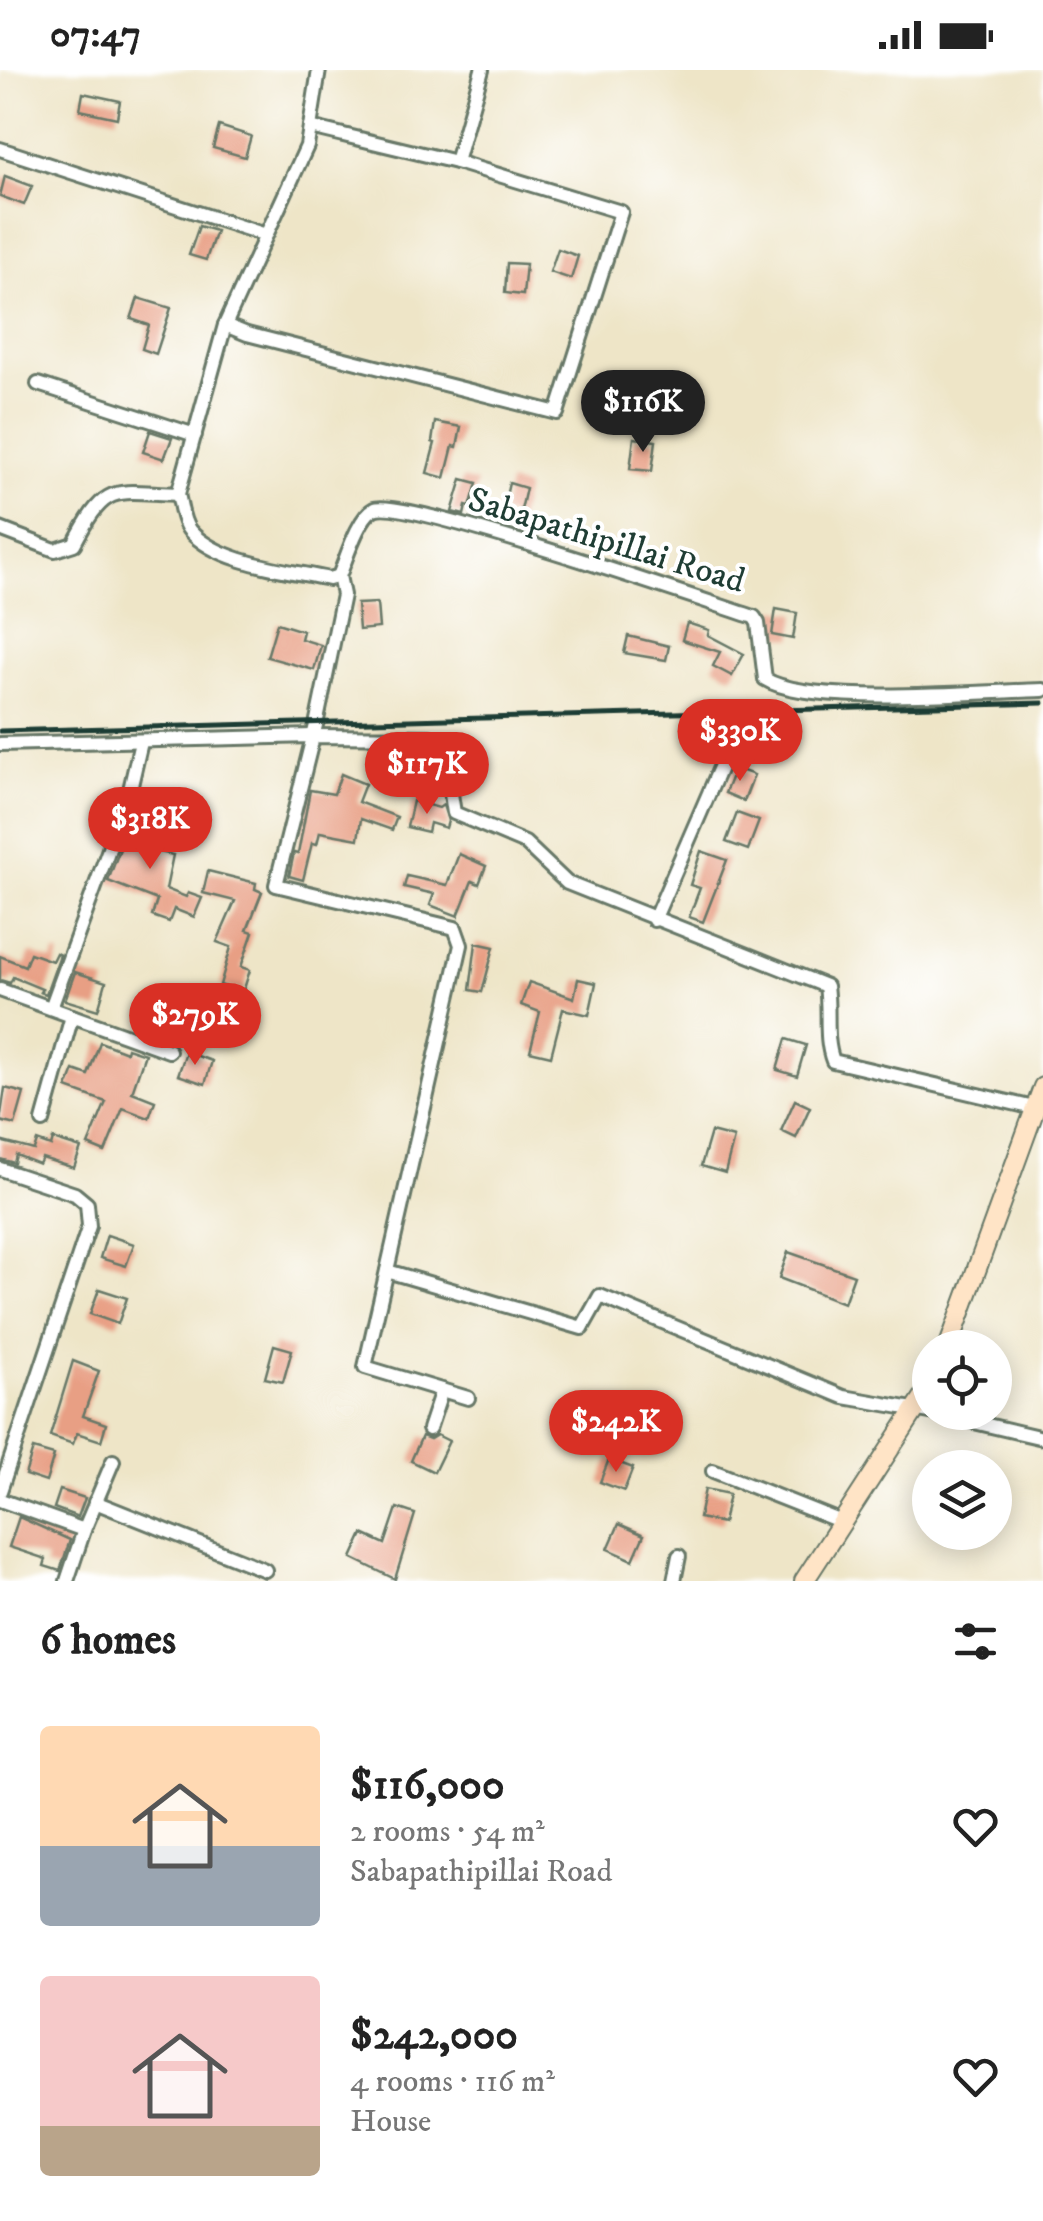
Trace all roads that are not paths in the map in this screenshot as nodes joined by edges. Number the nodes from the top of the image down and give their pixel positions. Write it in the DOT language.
graph roads {
  1 [pos="319,70"];
  2 [pos="482,70"];
  3 [pos="310,127"];
  4 [pos="0,148"];
  5 [pos="456,162"];
  6 [pos="266,235"];
  7 [pos="225,325"];
  8 [pos="38,384"];
  9 [pos="195,435"];
  10 [pos="178,494"];
  11 [pos="0,530"];
  12 [pos="339,576"];
  13 [pos="1043,690"];
  14 [pos="313,736"];
  15 [pos="141,742"];
  16 [pos="0,744"];
  17 [pos="722,762"];
  18 [pos="654,920"];
  19 [pos="0,990"];
  20 [pos="51,1008"];
  21 [pos="72,1016"];
  22 [pos="168,1051"];
  23 [pos="1043,1086"];
  24 [pos="1034,1108"];
  25 [pos="44,1121"];
  26 [pos="0,1169"];
  27 [pos="386,1272"];
  28 [pos="954,1330"];
  29 [pos="442,1390"];
  30 [pos="468,1398"];
  31 [pos="912,1409"];
  32 [pos="912,1428"];
  33 [pos="429,1429"];
  34 [pos="1008,1430"];
  35 [pos="1043,1438"];
  36 [pos="113,1461"];
  37 [pos="713,1471"];
  38 [pos="0,1491"];
  39 [pos="0,1500"];
  40 [pos="94,1502"];
  41 [pos="842,1522"];
  42 [pos="84,1530"];
  43 [pos="679,1556"];
  44 [pos="265,1570"];
  45 [pos="67,1581"];
  46 [pos="674,1581"];
  47 [pos="804,1581"];
  1 -- 3 [label="street"];
  2 -- 5 [label="street"];
  3 -- 5 [label="street"];
  3 -- 6 [label="street"];
  4 -- 6 [label="street"];
  5 -- 7 [label="street"];
  6 -- 7 [label="street"];
  7 -- 9 [label="street"];
  8 -- 9 [label="street"];
  9 -- 10 [label="street"];
  10 -- 11 [label="street"];
  10 -- 12 [label="street"];
  12 -- 13 [label="street, Sabapathipillai Road"];
  12 -- 14 [label="street"];
  14 -- 15 [label="street"];
  14 -- 18 [label="street"];
  14 -- 27 [label="street"];
  15 -- 16 [label="street"];
  15 -- 20 [label="street"];
  17 -- 18 [label="street"];
  18 -- 24 [label="street"];
  19 -- 20 [label="street"];
  20 -- 21 [label="street"];
  21 -- 22 [label="street"];
  21 -- 25 [label="street"];
  23 -- 24 [label="main road"];
  24 -- 28 [label="main road"];
  26 -- 38 [label="street"];
  27 -- 29 [label="street"];
  27 -- 31 [label="street"];
  29 -- 30 [label="street"];
  29 -- 33 [label="street"];
  32 -- 41 [label="main road"];
  34 -- 35 [label="street"];
  36 -- 40 [label="street"];
  37 -- 41 [label="street"];
  39 -- 42 [label="street"];
  40 -- 42 [label="street"];
  40 -- 44 [label="street"];
  41 -- 47 [label="main road"];
  42 -- 45 [label="street"];
  43 -- 46 [label="street"];
}
